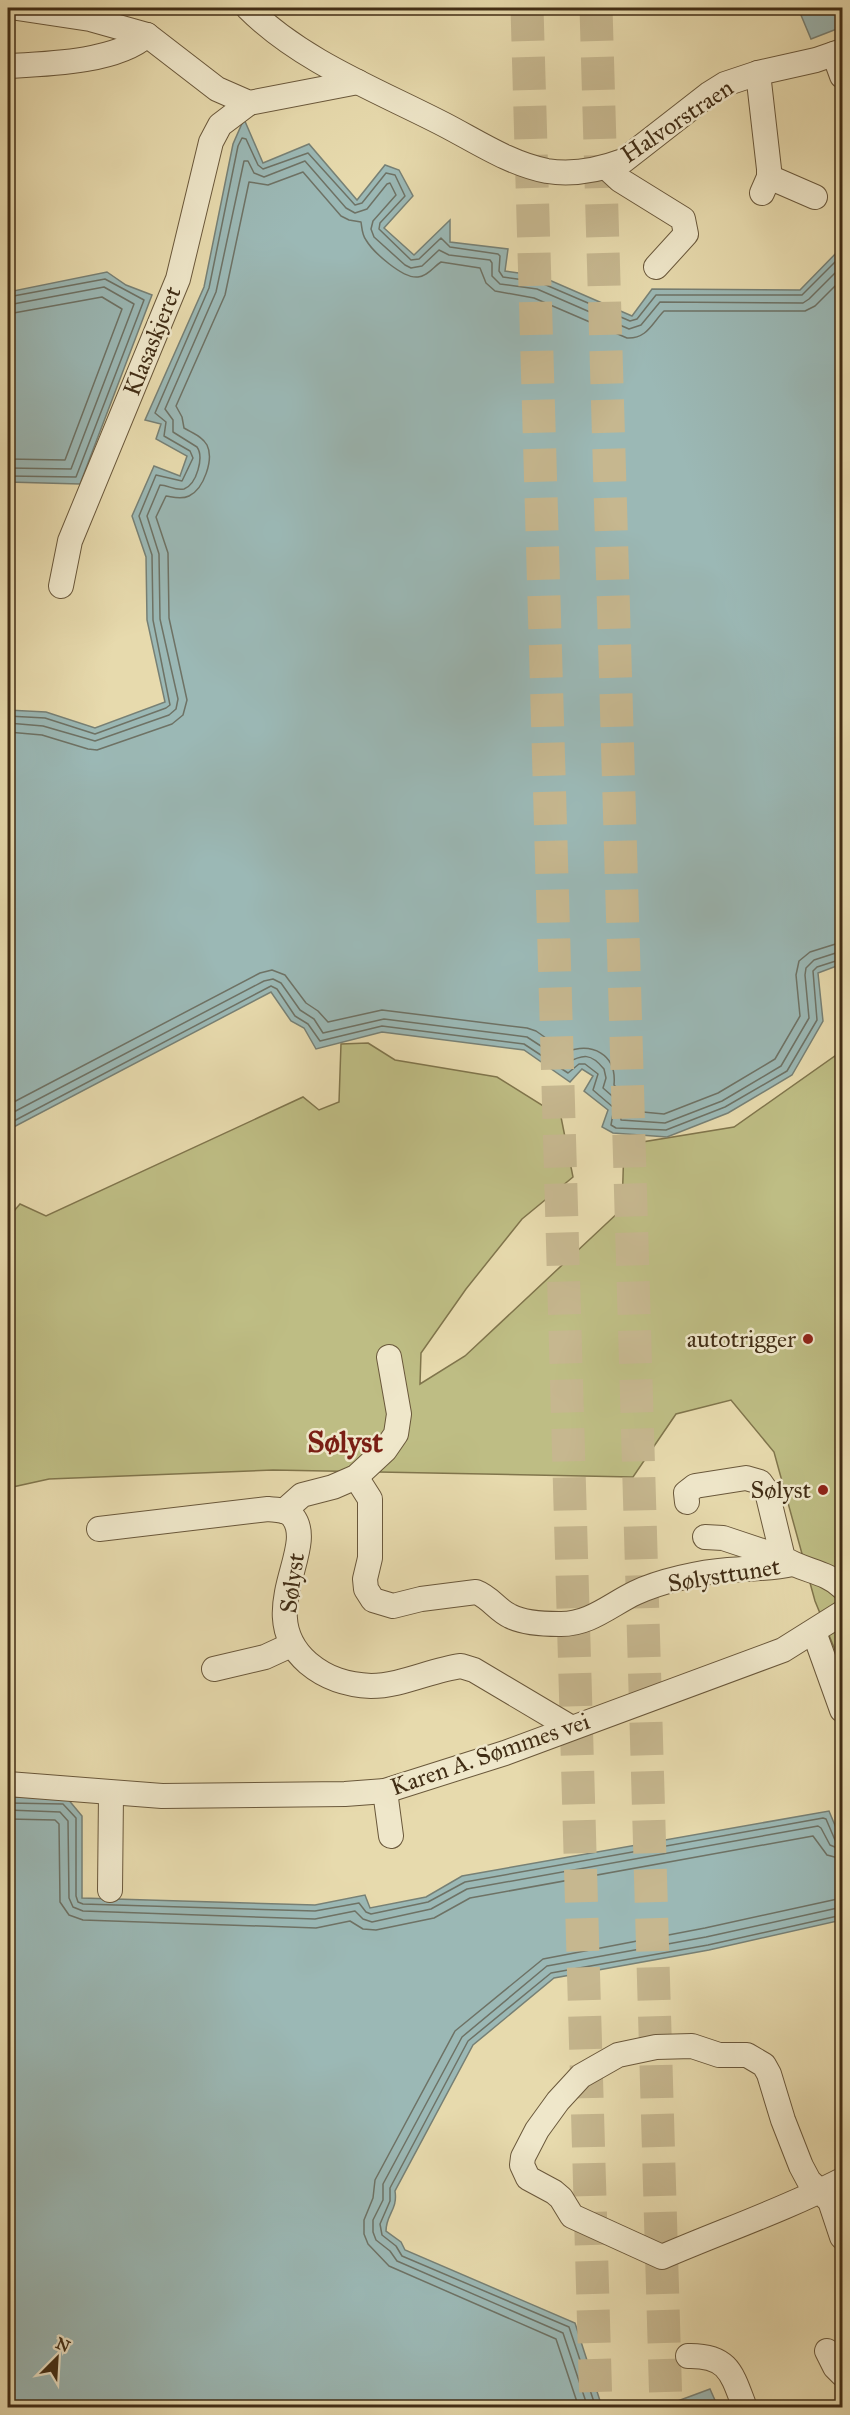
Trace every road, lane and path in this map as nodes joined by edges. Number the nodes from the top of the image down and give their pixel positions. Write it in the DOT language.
graph roads {
  1 [pos="17,8"];
  2 [pos="248,8"];
  3 [pos="147,35"];
  4 [pos="840,60"];
  5 [pos="8,66"];
  6 [pos="758,73"];
  7 [pos="358,82"];
  8 [pos="249,103"];
  9 [pos="606,167"];
  10 [pos="815,197"];
  11 [pos="656,267"];
  12 [pos="61,586"];
  13 [pos="388,1357"];
  14 [pos="356,1477"];
  15 [pos="687,1502"];
  16 [pos="284,1511"];
  17 [pos="99,1529"];
  18 [pos="705,1537"];
  19 [pos="788,1561"];
  20 [pos="843,1587"];
  21 [pos="843,1613"];
  22 [pos="813,1632"];
  23 [pos="291,1645"];
  24 [pos="214,1669"];
  25 [pos="843,1710"];
  26 [pos="570,1727"];
  27 [pos="8,1784"];
  28 [pos="385,1791"];
  29 [pos="111,1794"];
  30 [pos="392,1836"];
  31 [pos="110,1890"];
  32 [pos="843,2180"];
  33 [pos="821,2191"];
  34 [pos="843,2237"];
  35 [pos="827,2351"];
  36 [pos="688,2356"];
  37 [pos="843,2374"];
  38 [pos="745,2408"];
  1 -- 3 [label="street"];
  2 -- 7 [label="street, Halvorstraen"];
  3 -- 5 [label="street"];
  3 -- 8 [label="street"];
  4 -- 6 [label="street, Halvorstraen"];
  6 -- 9 [label="street, Halvorstraen"];
  6 -- 10 [label="street"];
  7 -- 8 [label="street"];
  7 -- 9 [label="street, Halvorstraen"];
  8 -- 12 [label="street, Klasaskjeret"];
  9 -- 11 [label="street"];
  13 -- 14 [label="street"];
  14 -- 16 [label="street"];
  14 -- 19 [label="street, Sølysttunet"];
  15 -- 19 [label="street, Sølysttunet"];
  16 -- 17 [label="street"];
  16 -- 23 [label="street, Sølyst"];
  18 -- 19 [label="street"];
  19 -- 20 [label="street, Sølysttunet"];
  21 -- 22 [label="street, Karen A. Sømmes vei"];
  22 -- 25 [label="street"];
  22 -- 26 [label="street, Karen A. Sømmes vei"];
  23 -- 24 [label="street"];
  23 -- 26 [label="street, Sølyst"];
  26 -- 28 [label="street, Karen A. Sømmes vei"];
  27 -- 29 [label="street, Karen A. Sømmes vei"];
  28 -- 29 [label="street, Karen A. Sømmes vei"];
  28 -- 30 [label="street"];
  29 -- 31 [label="street"];
  32 -- 33 [label="street"];
  33 -- 33 [label="street"];
  33 -- 34 [label="street"];
  35 -- 37 [label="street"];
  36 -- 38 [label="street"];
}
